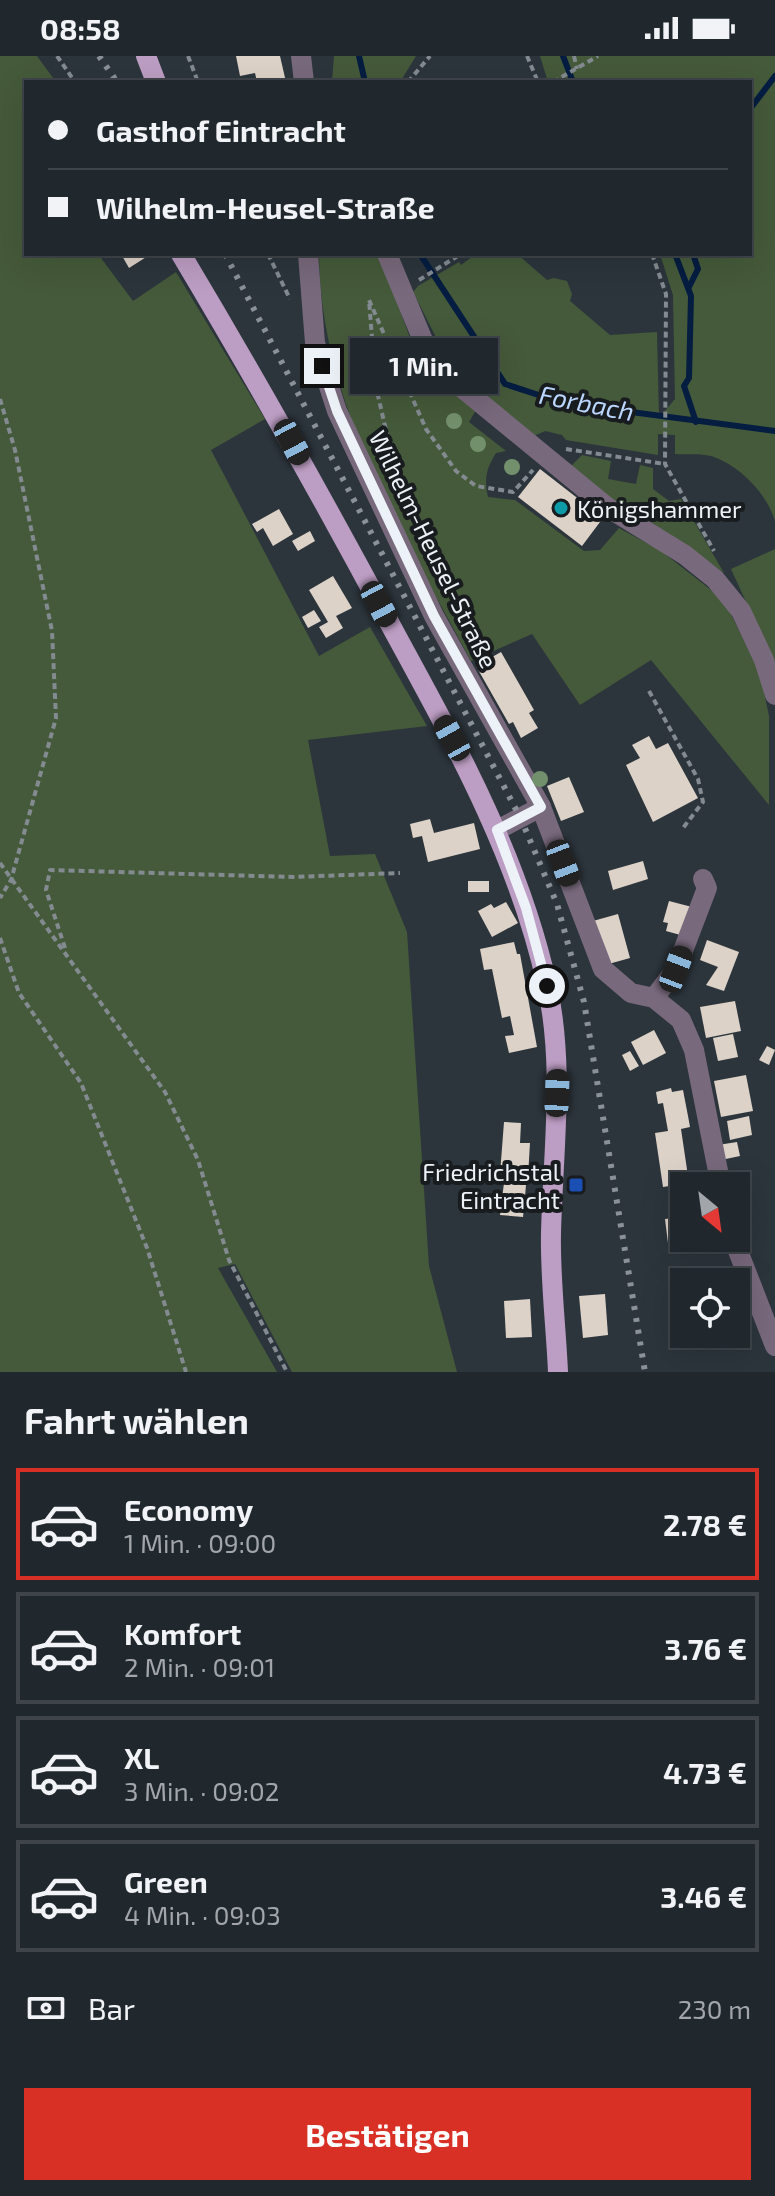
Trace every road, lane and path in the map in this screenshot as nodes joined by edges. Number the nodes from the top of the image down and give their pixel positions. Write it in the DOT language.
graph roads {
  1 [pos="57,56"];
  2 [pos="146,56"];
  3 [pos="188,56"];
  4 [pos="301,56"];
  5 [pos="430,56"];
  6 [pos="527,56"];
  7 [pos="574,56"];
  8 [pos="598,56"];
  9 [pos="577,69"];
  10 [pos="74,80"];
  11 [pos="155,80"];
  12 [pos="197,80"];
  13 [pos="304,80"];
  14 [pos="410,80"];
  15 [pos="537,80"];
  16 [pos="558,80"];
  17 [pos="182,256"];
  18 [pos="308,256"];
  19 [pos="388,256"];
  20 [pos="459,256"];
  21 [pos="653,256"];
  22 [pos="413,283"];
  23 [pos="0,399"];
  24 [pos="544,457"];
  25 [pos="665,464"];
  26 [pos="386,467"];
  27 [pos="718,558"];
  28 [pos="649,691"];
  29 [pos="775,695"];
  30 [pos="541,807"];
  31 [pos="683,828"];
  32 [pos="497,830"];
  33 [pos="0,863"];
  34 [pos="400,873"];
  35 [pos="703,879"];
  36 [pos="11,880"];
  37 [pos="0,898"];
  38 [pos="0,938"];
  39 [pos="67,954"];
  40 [pos="654,998"];
  41 [pos="718,1172"];
  42 [pos="738,1252"];
  43 [pos="775,1314"];
  44 [pos="773,1341"];
  45 [pos="186,1372"];
  46 [pos="287,1372"];
  47 [pos="558,1372"];
  1 -- 10 [label="path"];
  2 -- 11 [label="main road"];
  3 -- 12 [label="path"];
  4 -- 13 [label="street"];
  5 -- 14 [label="path"];
  6 -- 15 [label="path"];
  7 -- 9 [label="path"];
  8 -- 9 [label="path"];
  9 -- 16 [label="path"];
  17 -- 32 [label="main road"];
  18 -- 30 [label="street, Wilhelm-Heusel-Straße"];
  19 -- 24 [label="street"];
  20 -- 22 [label="path"];
  21 -- 25 [label="path"];
  23 -- 36 [label="path"];
  24 -- 25 [label="path"];
  24 -- 26 [label="path"];
  24 -- 29 [label="street"];
  25 -- 27 [label="path"];
  28 -- 31 [label="path"];
  30 -- 32 [label="street"];
  30 -- 40 [label="street, Wilhelm-Heusel-Straße"];
  32 -- 47 [label="main road"];
  33 -- 36 [label="path"];
  34 -- 39 [label="path"];
  35 -- 40 [label="street"];
  36 -- 37 [label="path"];
  36 -- 39 [label="path"];
  38 -- 45 [label="path"];
  39 -- 46 [label="path"];
  40 -- 41 [label="street, Wilhelm-Heusel-Straße"];
  42 -- 44 [label="street"];
  43 -- 44 [label="street"];
}
